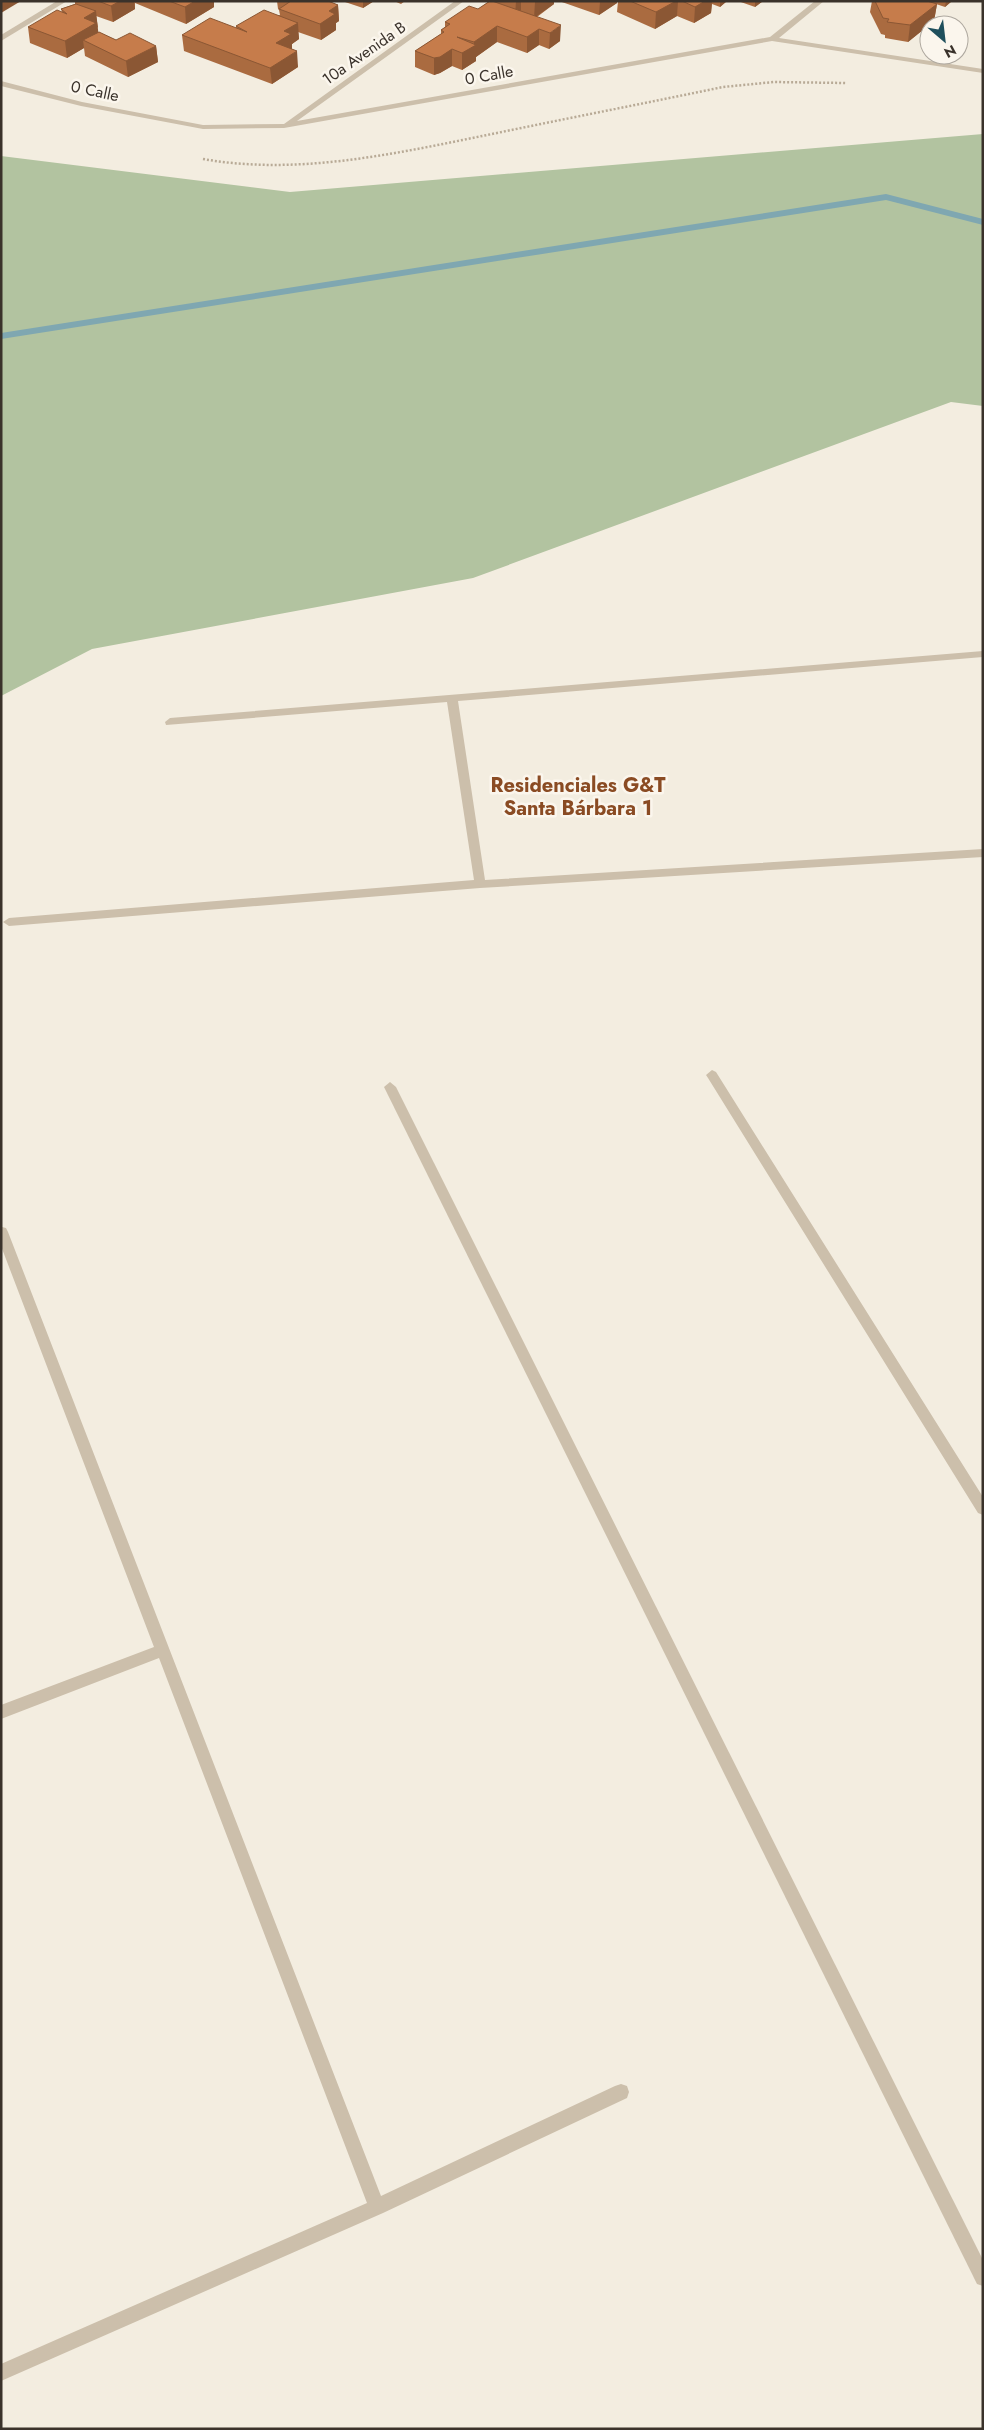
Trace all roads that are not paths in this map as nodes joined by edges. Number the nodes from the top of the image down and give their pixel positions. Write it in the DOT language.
graph roads {
  1 [pos="62,1"];
  2 [pos="460,1"];
  3 [pos="820,1"];
  4 [pos="1,39"];
  5 [pos="772,39"];
  6 [pos="983,71"];
  7 [pos="1,83"];
  8 [pos="284,126"];
  9 [pos="983,654"];
  10 [pos="452,698"];
  11 [pos="170,722"];
  12 [pos="983,853"];
  13 [pos="480,884"];
  14 [pos="9,922"];
  15 [pos="712,1074"];
  16 [pos="390,1087"];
  17 [pos="2,1232"];
  18 [pos="983,1509"];
  19 [pos="163,1650"];
  20 [pos="1,1712"];
  21 [pos="621,2092"];
  22 [pos="376,2207"];
  23 [pos="983,2278"];
  24 [pos="1,2373"];
  1 -- 4 [label="street"];
  2 -- 8 [label="street, 10a Avenida B"];
  3 -- 5 [label="street"];
  5 -- 6 [label="street, 0 Calle"];
  5 -- 8 [label="street, 0 Calle"];
  7 -- 8 [label="street, 0 Calle"];
  9 -- 10 [label="street"];
  10 -- 11 [label="street"];
  10 -- 13 [label="street"];
  12 -- 13 [label="street"];
  13 -- 14 [label="street"];
  15 -- 18 [label="street"];
  16 -- 23 [label="street"];
  17 -- 19 [label="street"];
  19 -- 20 [label="street"];
  19 -- 22 [label="street"];
  21 -- 22 [label="street"];
  22 -- 24 [label="street"];
}
